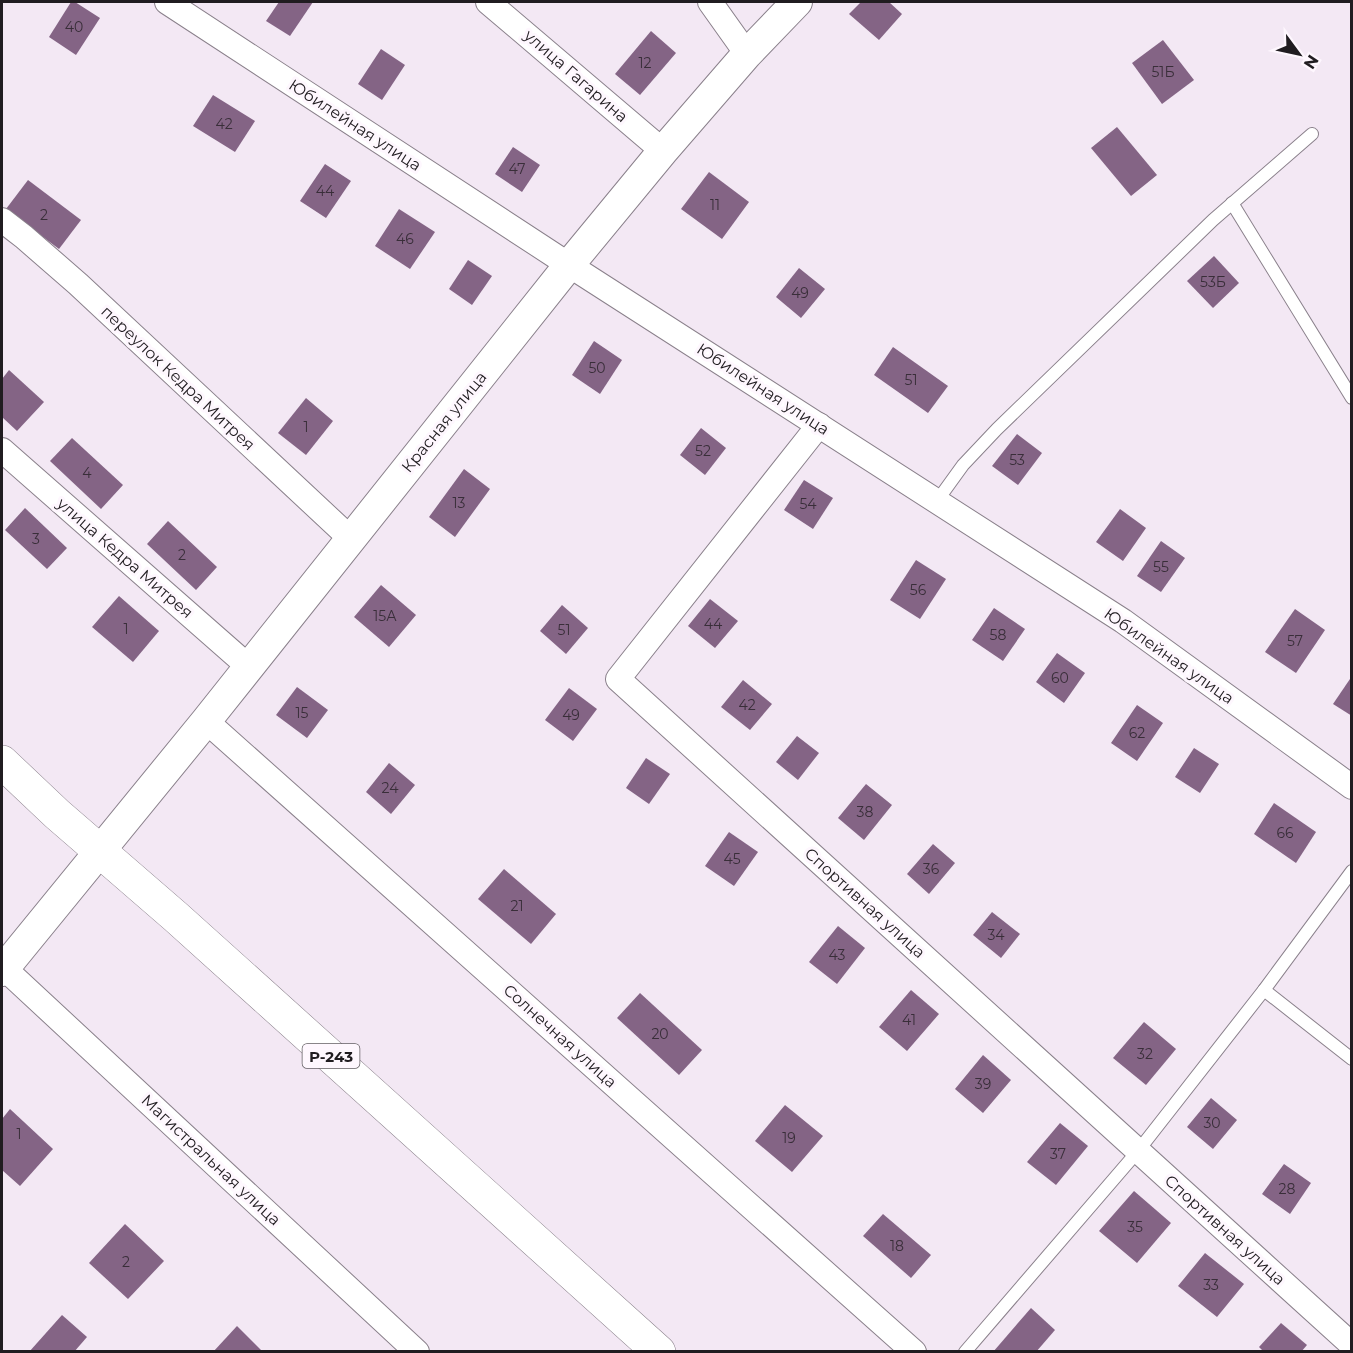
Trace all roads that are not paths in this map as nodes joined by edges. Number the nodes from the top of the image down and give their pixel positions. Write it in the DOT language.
graph roads {
  1 [pos="167,2"];
  2 [pos="488,2"];
  3 [pos="710,2"];
  4 [pos="797,2"];
  5 [pos="747,54"];
  6 [pos="1312,134"];
  7 [pos="663,151"];
  8 [pos="1232,203"];
  9 [pos="2,220"];
  10 [pos="569,265"];
  11 [pos="1352,398"];
  12 [pos="819,425"];
  13 [pos="2,450"];
  14 [pos="937,501"];
  15 [pos="351,538"];
  16 [pos="249,667"];
  17 [pos="206,721"];
  18 [pos="2,762"];
  19 [pos="1352,787"];
  20 [pos="101,850"];
  21 [pos="1352,872"];
  22 [pos="3,969"];
  23 [pos="1264,990"];
  24 [pos="1352,1059"];
  25 [pos="1138,1151"];
  26 [pos="1352,1345"];
  27 [pos="417,1352"];
  28 [pos="658,1352"];
  29 [pos="914,1352"];
  30 [pos="965,1352"];
  1 -- 10 [label="street, Юбилейная улица"];
  2 -- 7 [label="street, улица Гагарина"];
  3 -- 5 [label="street"];
  4 -- 5 [label="street, Красная улица"];
  5 -- 7 [label="street, Красная улица"];
  6 -- 8 [label="lane"];
  7 -- 10 [label="street, Красная улица"];
  8 -- 11 [label="lane"];
  8 -- 14 [label="lane"];
  9 -- 15 [label="street, переулок Кедра Митрея"];
  10 -- 12 [label="street, Юбилейная улица"];
  10 -- 15 [label="street, Красная улица"];
  12 -- 14 [label="street, Юбилейная улица"];
  12 -- 25 [label="street, Спортивная улица"];
  13 -- 16 [label="street, улица Кедра Митрея"];
  14 -- 19 [label="street, Юбилейная улица"];
  15 -- 16 [label="street, Красная улица"];
  16 -- 17 [label="street, Красная улица"];
  17 -- 20 [label="street, Красная улица"];
  17 -- 29 [label="street, Солнечная улица"];
  18 -- 20 [label="highway, Р-243"];
  20 -- 22 [label="street, Красная улица"];
  20 -- 28 [label="highway, Р-243"];
  21 -- 23 [label="lane"];
  22 -- 27 [label="street, Магистральная улица"];
  23 -- 24 [label="lane"];
  23 -- 25 [label="lane"];
  25 -- 26 [label="street, Спортивная улица"];
  25 -- 30 [label="lane"];
}
